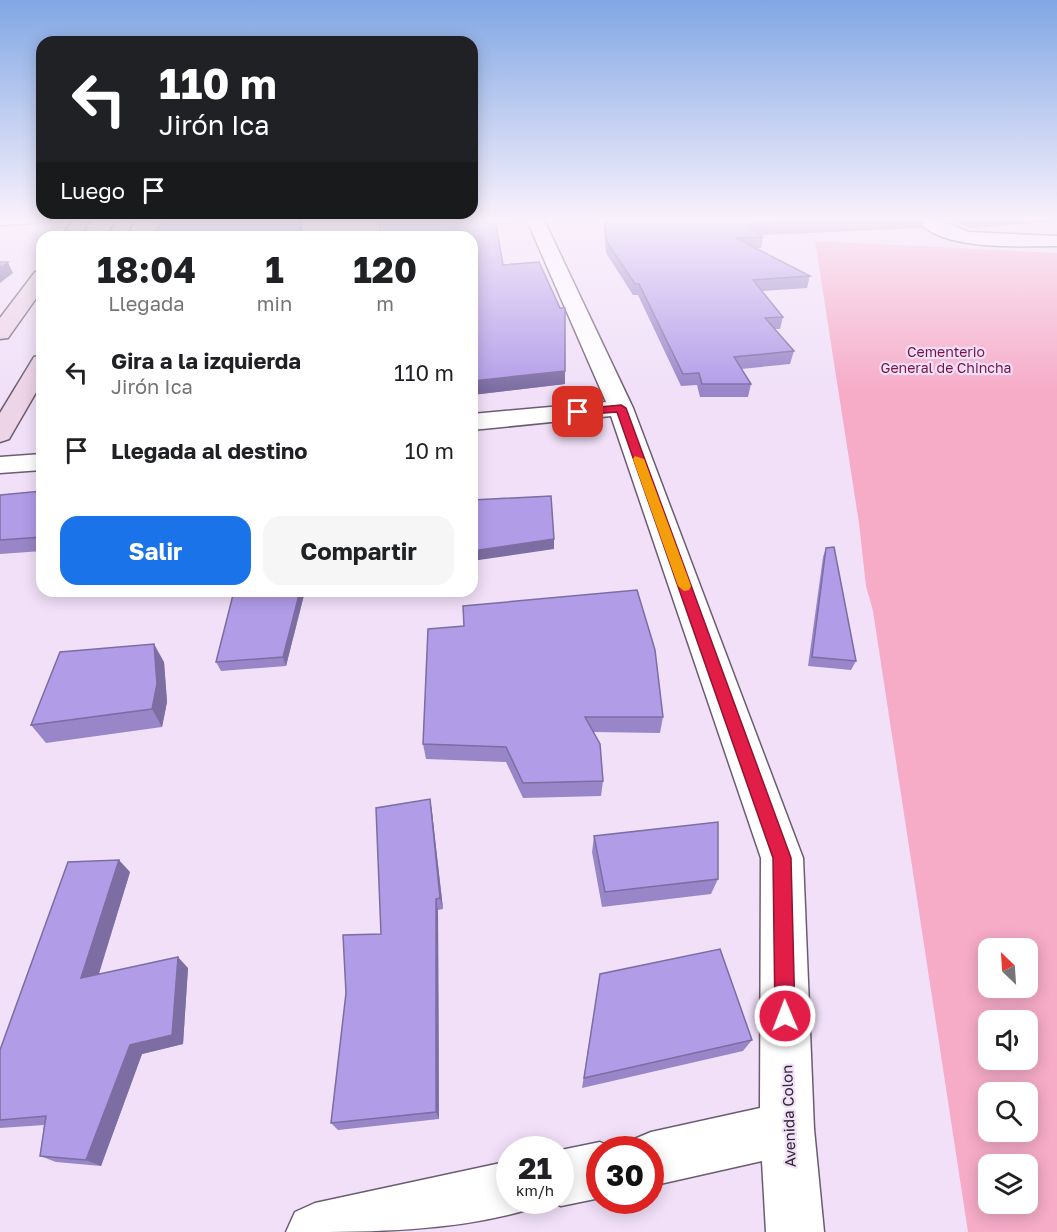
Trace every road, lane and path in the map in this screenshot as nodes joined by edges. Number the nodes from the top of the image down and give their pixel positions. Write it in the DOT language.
graph roads {
  1 [pos="560,275"];
  2 [pos="36,284"];
  3 [pos="0,333"];
  4 [pos="36,373"];
  5 [pos="621,408"];
  6 [pos="478,421"];
  7 [pos="0,434"];
  8 [pos="36,462"];
  9 [pos="0,465"];
  10 [pos="787,1129"];
  11 [pos="664,1156"];
  12 [pos="496,1192"];
  13 [pos="315,1232"];
  14 [pos="795,1232"];
  1 -- 5 [label="street, Avenida Colon"];
  2 -- 3 [label="street"];
  4 -- 7 [label="street"];
  5 -- 6 [label="street"];
  5 -- 10 [label="street, Avenida Colon"];
  8 -- 9 [label="street"];
  10 -- 11 [label="street"];
  10 -- 14 [label="street, Avenida Colon"];
  12 -- 13 [label="street"];
}
